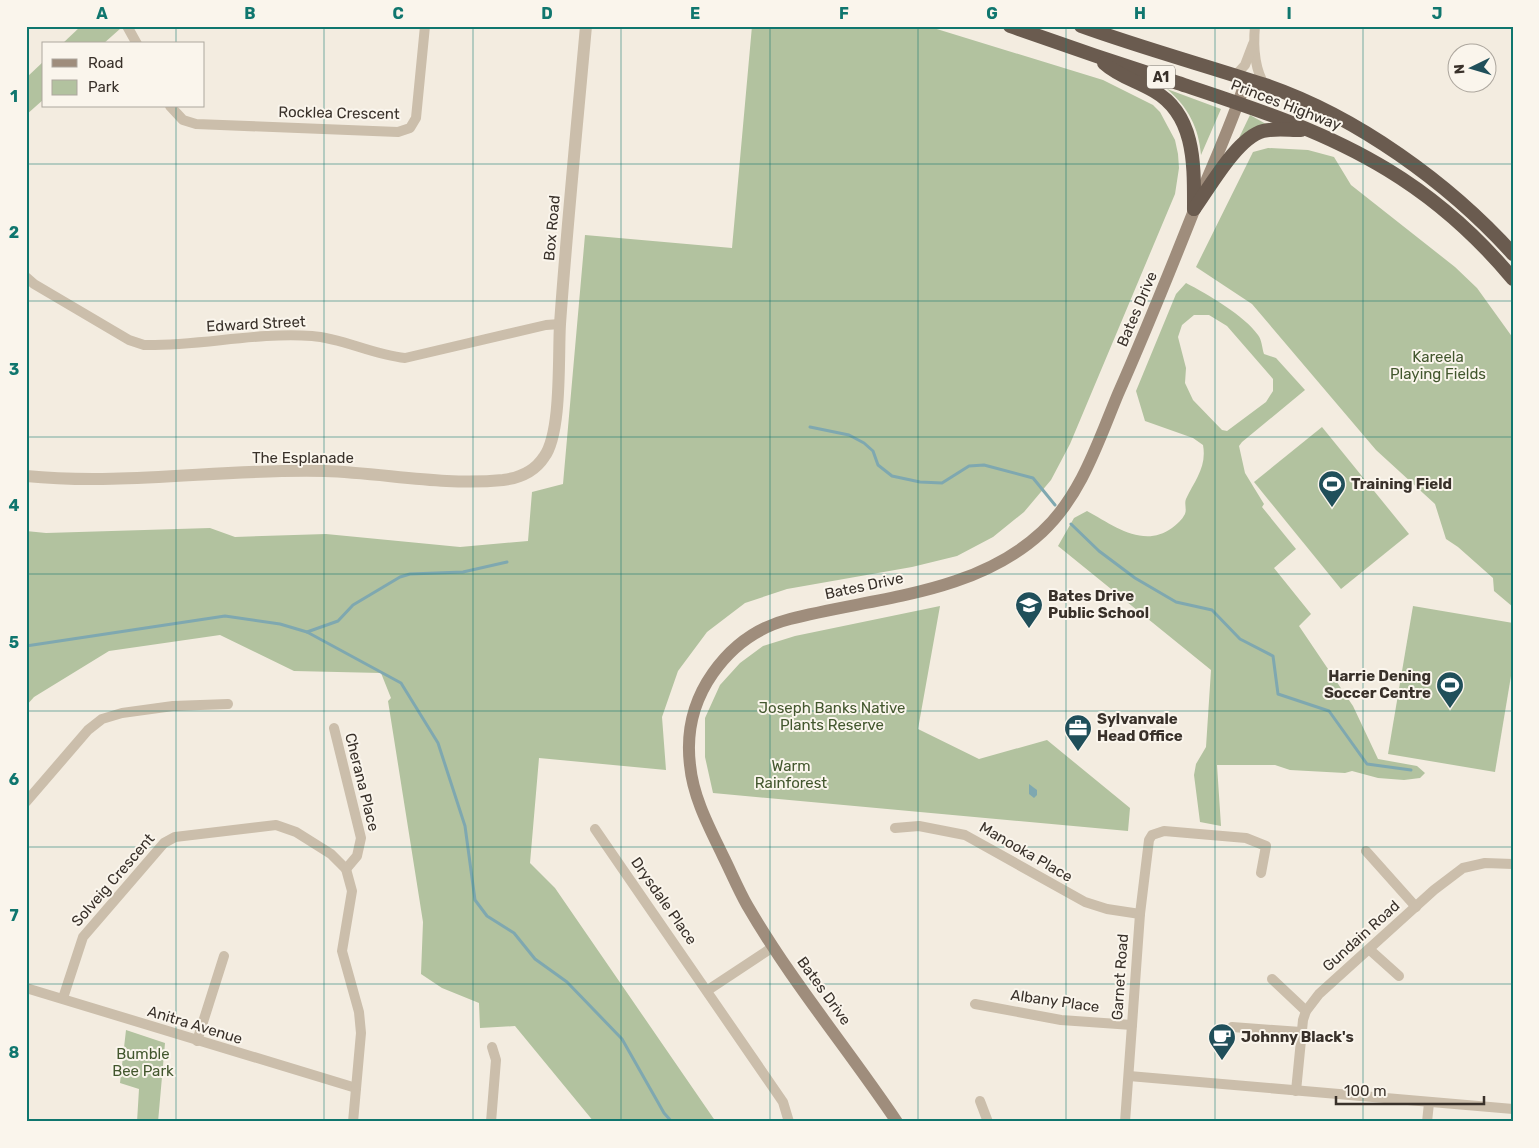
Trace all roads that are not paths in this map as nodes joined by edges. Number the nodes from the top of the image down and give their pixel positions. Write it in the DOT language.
graph roads {
  1 [pos="127,26"];
  2 [pos="425,26"];
  3 [pos="586,26"];
  4 [pos="1010,26"];
  5 [pos="1081,26"];
  6 [pos="1255,26"];
  7 [pos="136,42"];
  8 [pos="1253,44"];
  9 [pos="1098,57"];
  10 [pos="1240,78"];
  11 [pos="1265,86"];
  12 [pos="1239,103"];
  13 [pos="172,108"];
  14 [pos="1312,130"];
  15 [pos="1194,209"];
  16 [pos="1513,254"];
  17 [pos="26,276"];
  18 [pos="1513,279"];
  19 [pos="560,324"];
  20 [pos="554,432"];
  21 [pos="26,476"];
  22 [pos="228,704"];
  23 [pos="334,728"];
  24 [pos="26,802"];
  25 [pos="895,828"];
  26 [pos="596,829"];
  27 [pos="1366,851"];
  28 [pos="1513,864"];
  29 [pos="346,869"];
  30 [pos="1261,873"];
  31 [pos="1416,907"];
  32 [pos="1140,914"];
  33 [pos="773,947"];
  34 [pos="1370,950"];
  35 [pos="224,956"];
  36 [pos="1399,976"];
  37 [pos="1272,979"];
  38 [pos="26,988"];
  39 [pos="708,990"];
  40 [pos="63,998"];
  41 [pos="975,1004"];
  42 [pos="1306,1011"];
  43 [pos="1132,1025"];
  44 [pos="1232,1026"];
  45 [pos="1301,1032"];
  46 [pos="197,1041"];
  47 [pos="492,1047"];
  48 [pos="1129,1076"];
  49 [pos="356,1088"];
  50 [pos="1296,1091"];
  51 [pos="980,1100"];
  52 [pos="1429,1103"];
  53 [pos="1513,1109"];
  54 [pos="353,1122"];
  55 [pos="491,1122"];
  56 [pos="789,1122"];
  57 [pos="897,1122"];
  58 [pos="988,1122"];
  59 [pos="1125,1122"];
  60 [pos="1428,1122"];
  1 -- 7 [label="street"];
  2 -- 13 [label="street, Rocklea Crescent"];
  3 -- 19 [label="street, Box Road"];
  4 -- 9 [label="highway, Princes Highway / A1"];
  5 -- 10 [label="highway, Princes Highway / A1"];
  6 -- 8 [label="street"];
  8 -- 10 [label="street"];
  8 -- 11 [label="street"];
  9 -- 12 [label="highway, Princes Highway / A1"];
  9 -- 15 [label="highway"];
  10 -- 11 [label="highway, Princes Highway / A1"];
  10 -- 12 [label="main road, Bates Drive"];
  11 -- 16 [label="highway, Princes Highway / A1"];
  12 -- 14 [label="highway, Princes Highway / A1"];
  12 -- 15 [label="main road, Bates Drive"];
  14 -- 15 [label="highway"];
  14 -- 18 [label="highway, Princes Highway / A1"];
  15 -- 33 [label="main road, Bates Drive"];
  17 -- 19 [label="street, Edward Street"];
  19 -- 20 [label="street, Box Road"];
  20 -- 21 [label="street, The Esplanade"];
  22 -- 24 [label="street"];
  23 -- 29 [label="street, Cherana Place"];
  25 -- 32 [label="street, Manooka Place"];
  26 -- 39 [label="street, Drysdale Place"];
  27 -- 31 [label="street"];
  28 -- 31 [label="street, Gundain Road"];
  29 -- 40 [label="street, Solveig Crescent"];
  29 -- 49 [label="street"];
  30 -- 32 [label="street, Garnet Road"];
  31 -- 34 [label="street, Gundain Road"];
  32 -- 43 [label="street, Garnet Road"];
  33 -- 39 [label="street"];
  33 -- 57 [label="main road, Bates Drive"];
  34 -- 36 [label="street"];
  34 -- 42 [label="street, Gundain Road"];
  35 -- 46 [label="street"];
  37 -- 42 [label="street"];
  38 -- 40 [label="street, Anitra Avenue"];
  39 -- 56 [label="street, Drysdale Place"];
  40 -- 46 [label="street, Anitra Avenue"];
  41 -- 43 [label="street, Albany Place"];
  42 -- 45 [label="street, Gundain Road"];
  43 -- 48 [label="street, Garnet Road"];
  44 -- 45 [label="street"];
  45 -- 50 [label="street, Gundain Road"];
  46 -- 49 [label="street, Anitra Avenue"];
  47 -- 55 [label="street"];
  48 -- 50 [label="street"];
  48 -- 59 [label="street, Garnet Road"];
  49 -- 54 [label="street"];
  50 -- 52 [label="street"];
  51 -- 58 [label="street"];
  52 -- 53 [label="street"];
  52 -- 60 [label="street"];
}
